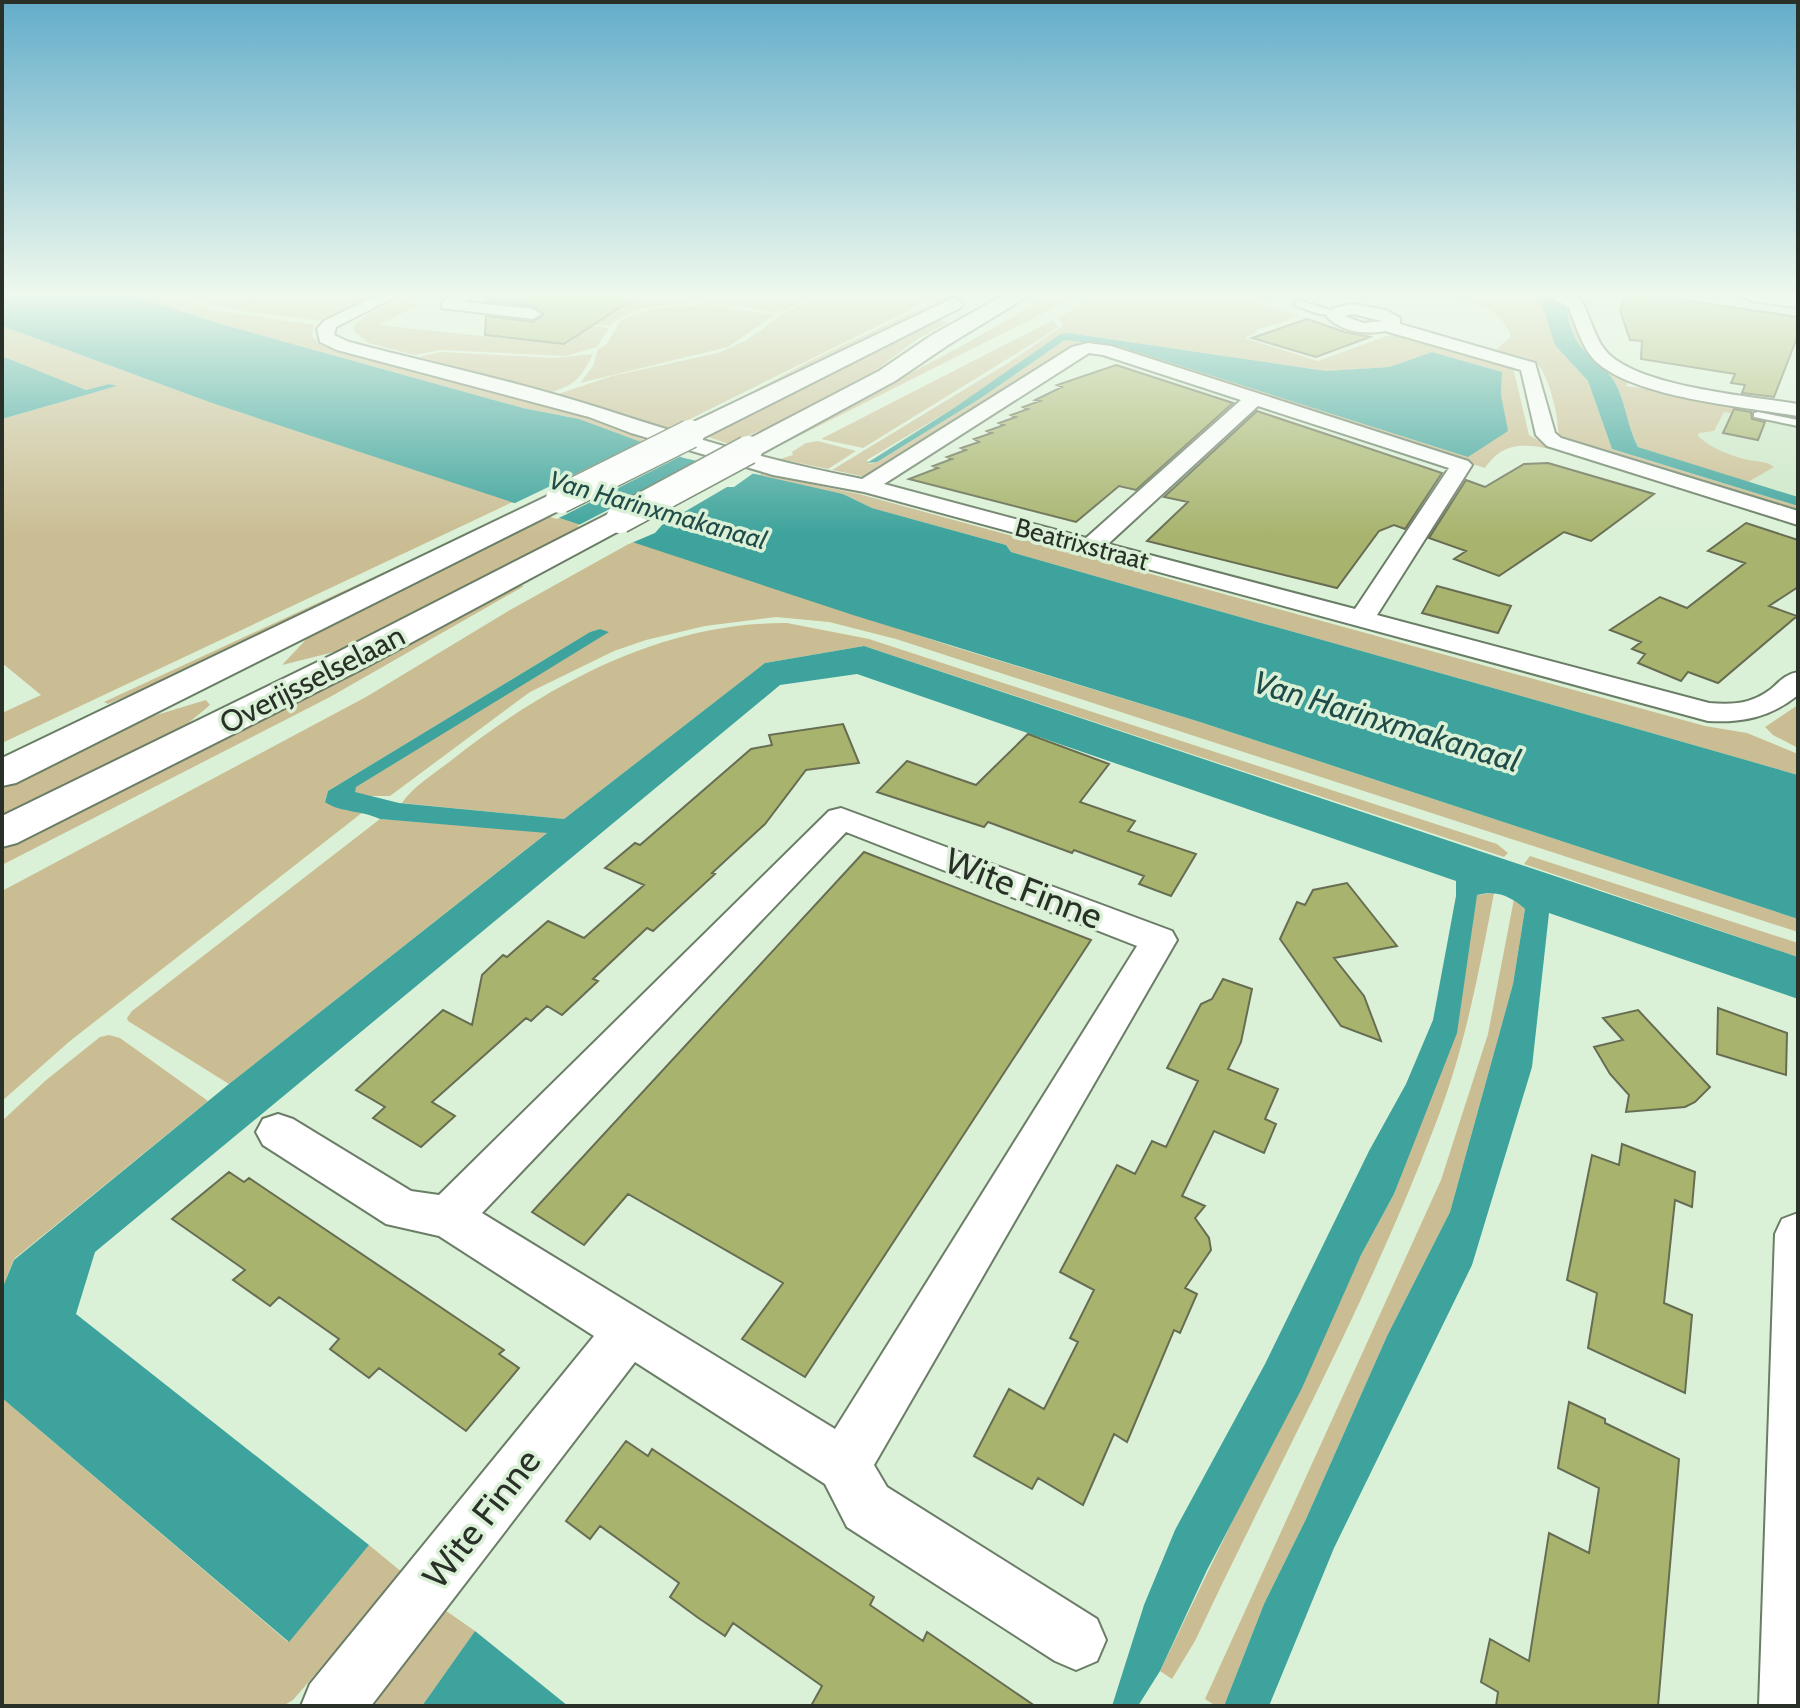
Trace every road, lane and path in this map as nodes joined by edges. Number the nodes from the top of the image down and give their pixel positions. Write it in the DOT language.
graph roads {
  1 [pos="457,375"];
  2 [pos="809,375"];
  3 [pos="889,375"];
  4 [pos="1041,375"];
  5 [pos="1182,375"];
  6 [pos="1531,375"];
  7 [pos="1631,375"];
  8 [pos="1255,398"];
  9 [pos="1798,410"];
  10 [pos="1758,415"];
  11 [pos="1798,423"];
  12 [pos="866,486"];
  13 [pos="1798,518"];
  14 [pos="1091,546"];
  15 [pos="1362,619"];
  16 [pos="1798,680"];
  17 [pos="2,774"];
  18 [pos="2,833"];
  19 [pos="278,1132"];
  20 [pos="448,1217"];
  21 [pos="1798,1234"];
  22 [pos="629,1331"];
  23 [pos="844,1465"];
  24 [pos="1076,1640"];
  25 [pos="332,1706"];
  26 [pos="1790,1706"];
  1 -- 12 [label="street, Beatrixstraat"];
  2 -- 17 [label="main road, Overijsselselaan, bridge"];
  3 -- 18 [label="main road, Overijsselselaan, bridge"];
  4 -- 12 [label="street"];
  5 -- 8 [label="street"];
  6 -- 13 [label="street"];
  7 -- 9 [label="street"];
  8 -- 14 [label="street"];
  8 -- 15 [label="street"];
  10 -- 11 [label="lane"];
  12 -- 14 [label="street, Beatrixstraat"];
  14 -- 15 [label="street, Beatrixstraat"];
  15 -- 16 [label="street, Beatrixstraat"];
  19 -- 20 [label="street"];
  20 -- 22 [label="street"];
  20 -- 23 [label="street, Wite Finne"];
  21 -- 26 [label="street"];
  22 -- 23 [label="street"];
  22 -- 25 [label="street, Wite Finne"];
  23 -- 24 [label="street"];
}
